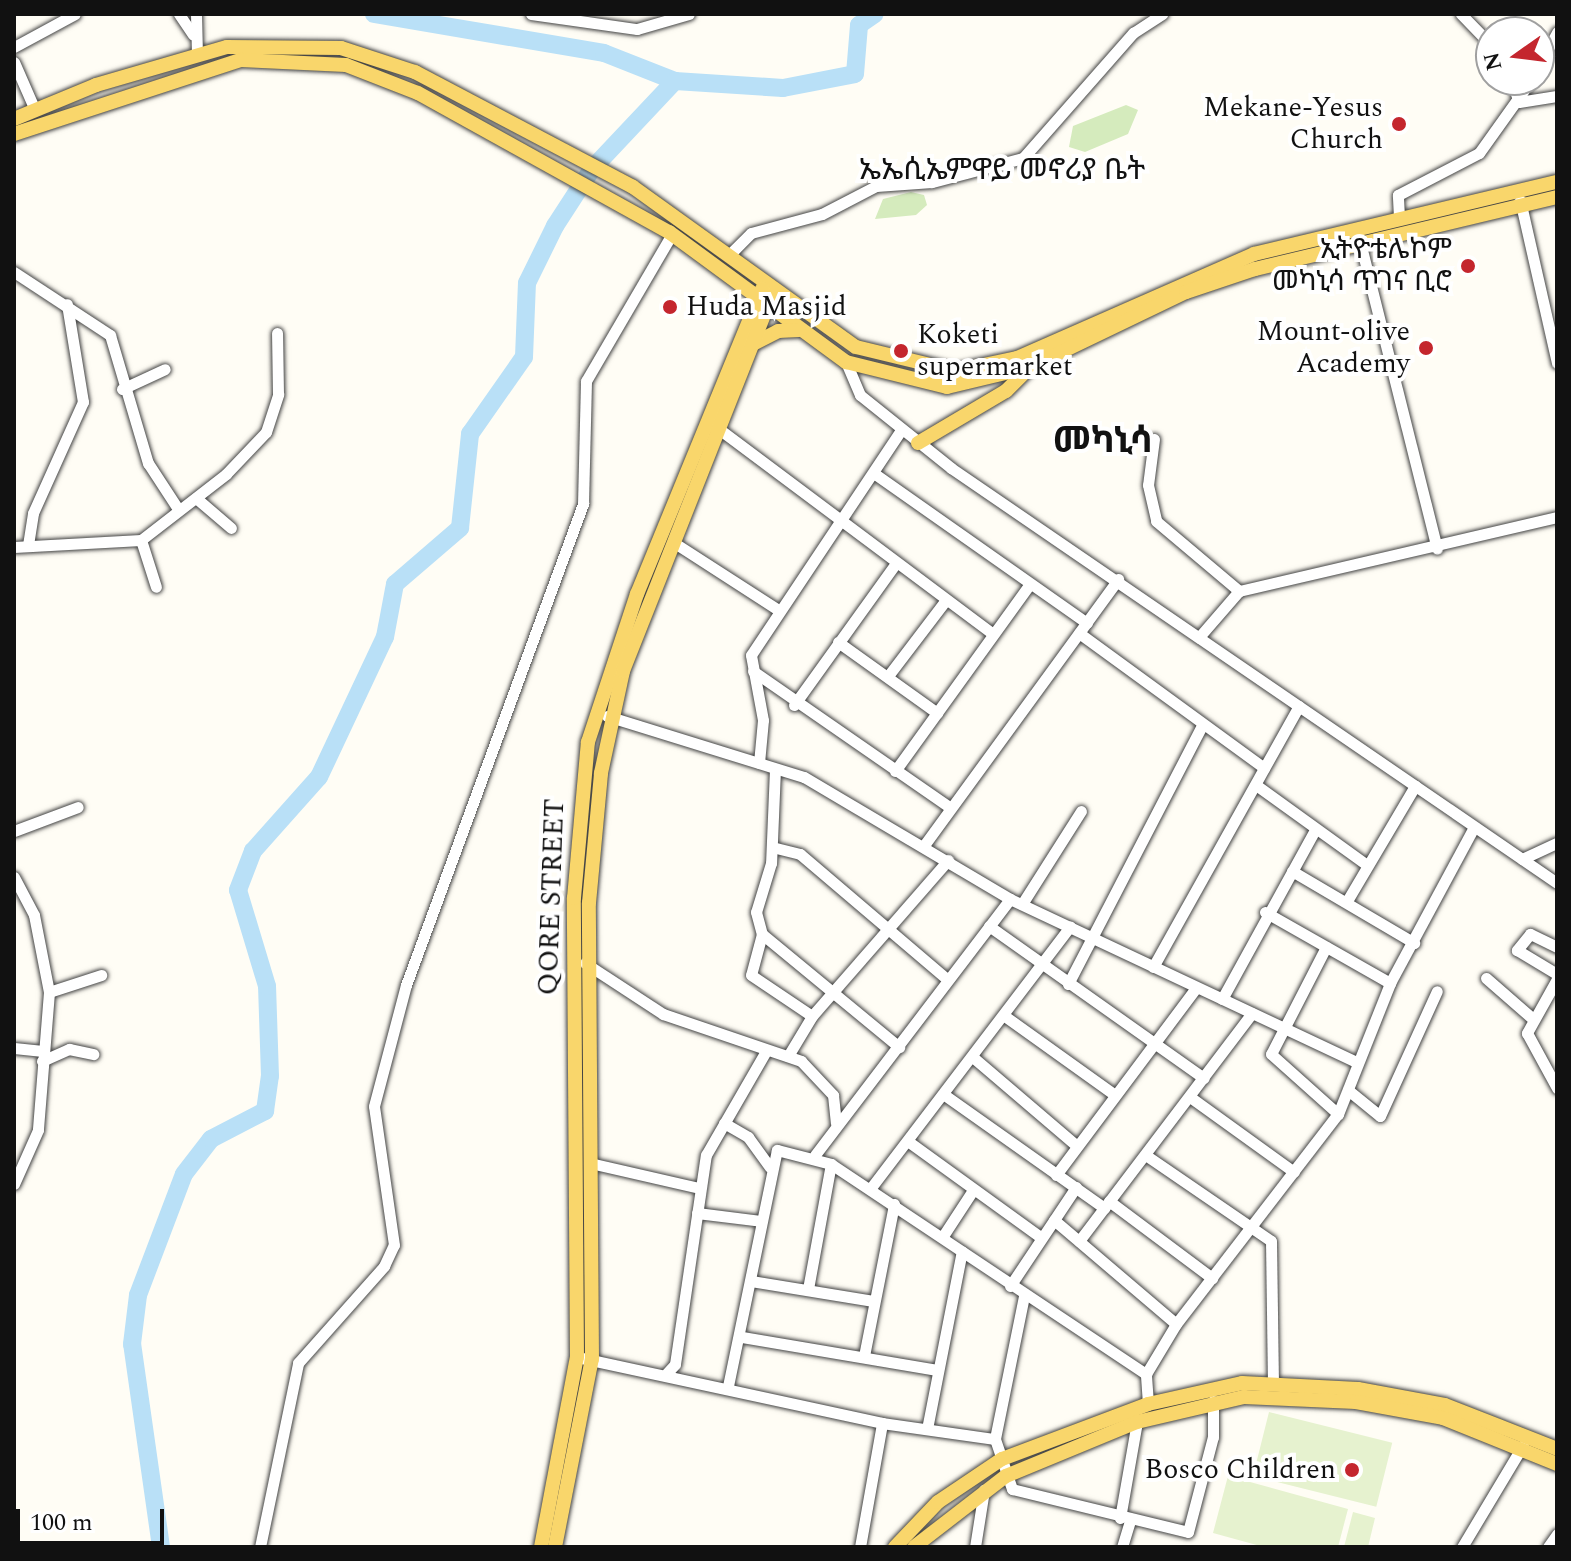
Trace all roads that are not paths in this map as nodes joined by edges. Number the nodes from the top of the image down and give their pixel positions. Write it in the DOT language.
graph roads {
  1 [pos="75,14"];
  2 [pos="179,14"];
  3 [pos="196,14"];
  4 [pos="531,14"];
  5 [pos="689,14"];
  6 [pos="1162,14"];
  7 [pos="1461,14"];
  8 [pos="1475,28"];
  9 [pos="193,35"];
  10 [pos="14,47"];
  11 [pos="197,54"];
  12 [pos="14,62"];
  13 [pos="1517,96"];
  14 [pos="1522,96"];
  15 [pos="1557,96"];
  16 [pos="1519,102"];
  17 [pos="35,110"];
  18 [pos="14,119"];
  19 [pos="14,134"];
  20 [pos="1557,182"];
  21 [pos="1557,197"];
  22 [pos="1520,198"];
  23 [pos="1399,217"];
  24 [pos="672,234"];
  25 [pos="1360,242"];
  26 [pos="732,252"];
  27 [pos="14,272"];
  28 [pos="739,281"];
  29 [pos="770,283"];
  30 [pos="763,300"];
  31 [pos="67,304"];
  32 [pos="744,329"];
  33 [pos="799,330"];
  34 [pos="277,333"];
  35 [pos="747,349"];
  36 [pos="846,362"];
  37 [pos="1557,363"];
  38 [pos="1030,367"];
  39 [pos="165,369"];
  40 [pos="122,389"];
  41 [pos="714,426"];
  42 [pos="901,430"];
  43 [pos="1154,439"];
  44 [pos="918,443"];
  45 [pos="875,474"];
  46 [pos="196,498"];
  47 [pos="178,509"];
  48 [pos="1557,517"];
  49 [pos="843,523"];
  50 [pos="231,528"];
  51 [pos="141,540"];
  52 [pos="673,542"];
  53 [pos="28,545"];
  54 [pos="14,547"];
  55 [pos="1437,548"];
  56 [pos="896,563"];
  57 [pos="1118,579"];
  58 [pos="1029,585"];
  59 [pos="156,587"];
  60 [pos="1239,591"];
  61 [pos="946,600"];
  62 [pos="780,611"];
  63 [pos="1083,628"];
  64 [pos="993,634"];
  65 [pos="1200,636"];
  66 [pos="838,642"];
  67 [pos="752,670"];
  68 [pos="888,676"];
  69 [pos="794,705"];
  70 [pos="1299,706"];
  71 [pos="598,710"];
  72 [pos="937,713"];
  73 [pos="611,719"];
  74 [pos="1202,726"];
  75 [pos="759,763"];
  76 [pos="1264,768"];
  77 [pos="775,769"];
  78 [pos="895,771"];
  79 [pos="1256,785"];
  80 [pos="1415,786"];
  81 [pos="948,806"];
  82 [pos="78,807"];
  83 [pos="1081,811"];
  84 [pos="1474,827"];
  85 [pos="1315,830"];
  86 [pos="14,831"];
  87 [pos="1557,843"];
  88 [pos="925,844"];
  89 [pos="772,847"];
  90 [pos="1522,859"];
  91 [pos="948,860"];
  92 [pos="1367,865"];
  93 [pos="1292,871"];
  94 [pos="14,877"];
  95 [pos="1557,883"];
  96 [pos="1016,901"];
  97 [pos="1347,901"];
  98 [pos="1265,912"];
  99 [pos="989,926"];
  100 [pos="1070,926"];
  101 [pos="889,929"];
  102 [pos="762,934"];
  103 [pos="1092,938"];
  104 [pos="1414,943"];
  105 [pos="1326,947"];
  106 [pos="1557,947"];
  107 [pos="573,961"];
  108 [pos="589,964"];
  109 [pos="1041,965"];
  110 [pos="1153,967"];
  111 [pos="101,975"];
  112 [pos="1557,977"];
  113 [pos="1486,978"];
  114 [pos="947,979"];
  115 [pos="1390,983"];
  116 [pos="1068,984"];
  117 [pos="1196,988"];
  118 [pos="1437,991"];
  119 [pos="49,992"];
  120 [pos="832,997"];
  121 [pos="1222,999"];
  122 [pos="1252,1013"];
  123 [pos="812,1016"];
  124 [pos="1006,1017"];
  125 [pos="1533,1019"];
  126 [pos="1284,1027"];
  127 [pos="1153,1044"];
  128 [pos="899,1047"];
  129 [pos="14,1048"];
  130 [pos="766,1051"];
  131 [pos="93,1054"];
  132 [pos="43,1056"];
  133 [pos="788,1056"];
  134 [pos="975,1059"];
  135 [pos="1355,1061"];
  136 [pos="1204,1078"];
  137 [pos="1557,1088"];
  138 [pos="1348,1090"];
  139 [pos="1115,1095"];
  140 [pos="946,1096"];
  141 [pos="1190,1097"];
  142 [pos="1338,1114"];
  143 [pos="724,1123"];
  144 [pos="836,1123"];
  145 [pos="909,1142"];
  146 [pos="1077,1146"];
  147 [pos="815,1155"];
  148 [pos="1147,1156"];
  149 [pos="590,1163"];
  150 [pos="831,1164"];
  151 [pos="770,1167"];
  152 [pos="1294,1172"];
  153 [pos="1056,1175"];
  154 [pos="14,1184"];
  155 [pos="1076,1187"];
  156 [pos="699,1188"];
  157 [pos="870,1189"];
  158 [pos="973,1190"];
  159 [pos="894,1204"];
  160 [pos="1107,1204"];
  161 [pos="697,1213"];
  162 [pos="1054,1220"];
  163 [pos="761,1221"];
  164 [pos="1252,1222"];
  165 [pos="943,1236"];
  166 [pos="1039,1236"];
  167 [pos="1079,1241"];
  168 [pos="962,1251"];
  169 [pos="1212,1278"];
  170 [pos="751,1281"];
  171 [pos="1010,1286"];
  172 [pos="808,1289"];
  173 [pos="1024,1296"];
  174 [pos="873,1301"];
  175 [pos="1176,1324"];
  176 [pos="742,1337"];
  177 [pos="864,1356"];
  178 [pos="585,1358"];
  179 [pos="937,1370"];
  180 [pos="667,1373"];
  181 [pos="1146,1374"];
  182 [pos="1273,1382"];
  183 [pos="728,1386"];
  184 [pos="1213,1401"];
  185 [pos="1148,1404"];
  186 [pos="1137,1422"];
  187 [pos="882,1423"];
  188 [pos="927,1429"];
  189 [pos="995,1439"];
  190 [pos="1523,1445"];
  191 [pos="1002,1459"];
  192 [pos="1557,1459"];
  193 [pos="1006,1476"];
  194 [pos="984,1490"];
  195 [pos="1125,1519"];
  196 [pos="1557,1534"];
  197 [pos="260,1547"];
  198 [pos="541,1547"];
  199 [pos="555,1547"];
  200 [pos="860,1547"];
  201 [pos="895,1547"];
  202 [pos="914,1547"];
  203 [pos="975,1547"];
  204 [pos="1122,1547"];
  205 [pos="1462,1547"];
  206 [pos="1548,1547"];
  1 -- 10 [label="street"];
  2 -- 9 [label="street"];
  3 -- 9 [label="street"];
  4 -- 5 [label="street"];
  6 -- 26 [label="street"];
  7 -- 8 [label="street"];
  9 -- 11 [label="street"];
  11 -- 17 [label="main road"];
  11 -- 26 [label="main road"];
  12 -- 17 [label="street"];
  13 -- 16 [label="street"];
  14 -- 16 [label="street"];
  15 -- 16 [label="street"];
  16 -- 23 [label="street"];
  17 -- 18 [label="main road"];
  19 -- 24 [label="main road"];
  20 -- 22 [label="main road"];
  21 -- 22 [label="main road"];
  22 -- 23 [label="main road"];
  22 -- 25 [label="main road"];
  22 -- 37 [label="street"];
  23 -- 29 [label="main road"];
  24 -- 28 [label="main road"];
  24 -- 197 [label="street"];
  25 -- 38 [label="main road"];
  25 -- 55 [label="street"];
  26 -- 29 [label="main road"];
  27 -- 31 [label="street"];
  28 -- 30 [label="main road"];
  28 -- 32 [label="main road"];
  29 -- 30 [label="main road, QORE STREET"];
  30 -- 32 [label="main road, QORE STREET"];
  30 -- 33 [label="main road"];
  30 -- 35 [label="main road, QORE STREET"];
  31 -- 40 [label="street"];
  31 -- 53 [label="street"];
  32 -- 71 [label="main road, QORE STREET"];
  33 -- 35 [label="main road"];
  33 -- 36 [label="main road"];
  34 -- 46 [label="street"];
  35 -- 41 [label="main road, QORE STREET"];
  36 -- 38 [label="main road"];
  36 -- 42 [label="street"];
  38 -- 44 [label="main road"];
  39 -- 40 [label="street"];
  40 -- 47 [label="street"];
  41 -- 49 [label="street"];
  41 -- 52 [label="main road, QORE STREET"];
  42 -- 44 [label="street"];
  42 -- 45 [label="street"];
  43 -- 60 [label="street"];
  44 -- 57 [label="street"];
  45 -- 49 [label="street"];
  45 -- 58 [label="street"];
  46 -- 47 [label="street"];
  46 -- 50 [label="street"];
  47 -- 51 [label="street"];
  48 -- 55 [label="street"];
  49 -- 56 [label="street"];
  49 -- 62 [label="street"];
  51 -- 53 [label="street"];
  51 -- 59 [label="street"];
  52 -- 62 [label="street"];
  52 -- 73 [label="main road, QORE STREET"];
  53 -- 54 [label="street"];
  55 -- 60 [label="street"];
  56 -- 61 [label="street"];
  56 -- 66 [label="street"];
  57 -- 63 [label="street"];
  57 -- 65 [label="street"];
  58 -- 63 [label="street"];
  58 -- 64 [label="street"];
  60 -- 65 [label="street"];
  61 -- 64 [label="street"];
  61 -- 68 [label="street"];
  62 -- 67 [label="street"];
  63 -- 74 [label="street"];
  63 -- 81 [label="street"];
  64 -- 72 [label="street"];
  65 -- 70 [label="street"];
  66 -- 68 [label="street"];
  66 -- 69 [label="street"];
  67 -- 69 [label="street"];
  67 -- 75 [label="street"];
  68 -- 72 [label="street"];
  69 -- 78 [label="street"];
  70 -- 76 [label="street"];
  70 -- 80 [label="street"];
  71 -- 73 [label="street"];
  71 -- 107 [label="main road, QORE STREET"];
  72 -- 78 [label="street"];
  73 -- 75 [label="street"];
  73 -- 108 [label="main road, QORE STREET"];
  74 -- 76 [label="street"];
  74 -- 103 [label="street"];
  75 -- 77 [label="street"];
  76 -- 79 [label="street"];
  77 -- 88 [label="street"];
  77 -- 89 [label="street"];
  78 -- 81 [label="street"];
  79 -- 85 [label="street"];
  79 -- 110 [label="street"];
  80 -- 84 [label="street"];
  80 -- 92 [label="street"];
  81 -- 88 [label="street"];
  82 -- 86 [label="street"];
  83 -- 96 [label="street"];
  84 -- 90 [label="street"];
  84 -- 104 [label="street"];
  85 -- 92 [label="street"];
  85 -- 93 [label="street"];
  87 -- 90 [label="street"];
  88 -- 91 [label="street"];
  89 -- 101 [label="street"];
  89 -- 102 [label="street"];
  90 -- 95 [label="street"];
  91 -- 96 [label="street"];
  91 -- 101 [label="street"];
  92 -- 97 [label="street"];
  93 -- 97 [label="street"];
  93 -- 98 [label="street"];
  94 -- 119 [label="street"];
  96 -- 99 [label="street"];
  96 -- 100 [label="street"];
  97 -- 104 [label="street"];
  98 -- 105 [label="street"];
  98 -- 121 [label="street"];
  99 -- 109 [label="street"];
  99 -- 114 [label="street"];
  100 -- 103 [label="street"];
  100 -- 109 [label="street"];
  101 -- 114 [label="street"];
  101 -- 120 [label="street"];
  102 -- 120 [label="street"];
  102 -- 123 [label="street"];
  103 -- 110 [label="street"];
  103 -- 116 [label="street"];
  104 -- 115 [label="street"];
  105 -- 115 [label="street"];
  105 -- 126 [label="street"];
  106 -- 112 [label="street"];
  107 -- 108 [label="street"];
  107 -- 178 [label="main road, QORE STREET"];
  108 -- 130 [label="street"];
  108 -- 149 [label="main road, QORE STREET"];
  109 -- 116 [label="street"];
  109 -- 124 [label="street"];
  110 -- 117 [label="street"];
  111 -- 119 [label="street"];
  112 -- 125 [label="street"];
  113 -- 125 [label="street"];
  114 -- 128 [label="street"];
  115 -- 135 [label="street"];
  116 -- 127 [label="street"];
  117 -- 121 [label="street"];
  117 -- 127 [label="street"];
  118 -- 138 [label="street"];
  119 -- 132 [label="street"];
  120 -- 123 [label="street"];
  120 -- 128 [label="street"];
  121 -- 122 [label="street"];
  122 -- 126 [label="street"];
  122 -- 136 [label="street"];
  123 -- 133 [label="street"];
  124 -- 134 [label="street"];
  124 -- 139 [label="street"];
  125 -- 137 [label="street"];
  126 -- 135 [label="street"];
  126 -- 142 [label="street"];
  127 -- 136 [label="street"];
  127 -- 139 [label="street"];
  128 -- 144 [label="street"];
  129 -- 132 [label="street"];
  130 -- 133 [label="street"];
  130 -- 143 [label="street"];
  131 -- 132 [label="street"];
  132 -- 154 [label="street"];
  133 -- 144 [label="street"];
  134 -- 140 [label="street"];
  134 -- 146 [label="street"];
  135 -- 138 [label="street"];
  136 -- 141 [label="street"];
  138 -- 142 [label="street"];
  139 -- 146 [label="street"];
  140 -- 145 [label="street"];
  140 -- 153 [label="street"];
  141 -- 148 [label="street"];
  141 -- 152 [label="street"];
  142 -- 152 [label="street"];
  143 -- 151 [label="street"];
  143 -- 156 [label="street"];
  144 -- 147 [label="street"];
  145 -- 157 [label="street"];
  145 -- 158 [label="street"];
  146 -- 153 [label="street"];
  147 -- 150 [label="street"];
  147 -- 151 [label="street"];
  148 -- 160 [label="street"];
  148 -- 164 [label="street"];
  149 -- 156 [label="street"];
  149 -- 178 [label="main road, QORE STREET"];
  150 -- 157 [label="street"];
  150 -- 172 [label="street"];
  151 -- 163 [label="street"];
  152 -- 164 [label="street"];
  153 -- 155 [label="street"];
  155 -- 160 [label="street"];
  155 -- 162 [label="street"];
  156 -- 161 [label="street"];
  157 -- 159 [label="street"];
  158 -- 165 [label="street"];
  158 -- 166 [label="street"];
  159 -- 165 [label="street"];
  159 -- 174 [label="street"];
  160 -- 167 [label="street"];
  160 -- 169 [label="street"];
  161 -- 163 [label="street"];
  161 -- 180 [label="street"];
  162 -- 166 [label="street"];
  162 -- 167 [label="street"];
  163 -- 170 [label="street"];
  164 -- 169 [label="street"];
  164 -- 182 [label="street"];
  165 -- 168 [label="street"];
  166 -- 171 [label="street"];
  167 -- 175 [label="street"];
  168 -- 171 [label="street"];
  168 -- 179 [label="street"];
  169 -- 175 [label="street"];
  170 -- 172 [label="street"];
  170 -- 176 [label="street"];
  171 -- 173 [label="street"];
  172 -- 174 [label="street"];
  173 -- 181 [label="street"];
  173 -- 189 [label="street"];
  174 -- 177 [label="street"];
  175 -- 181 [label="street"];
  176 -- 177 [label="street"];
  176 -- 183 [label="street"];
  177 -- 179 [label="street"];
  178 -- 180 [label="street"];
  178 -- 198 [label="main road, QORE STREET"];
  178 -- 199 [label="main road, QORE STREET"];
  179 -- 188 [label="street"];
  180 -- 183 [label="street"];
  181 -- 185 [label="street"];
  182 -- 185 [label="main road"];
  182 -- 192 [label="main road"];
  183 -- 187 [label="street"];
  184 -- 186 [label="main road"];
  184 -- 190 [label="main road"];
  184 -- 195 [label="street"];
  185 -- 191 [label="main road"];
  186 -- 193 [label="main road"];
  186 -- 195 [label="street"];
  187 -- 188 [label="street"];
  187 -- 200 [label="street"];
  188 -- 189 [label="street"];
  189 -- 191 [label="street"];
  190 -- 192 [label="main road"];
  190 -- 205 [label="street"];
  191 -- 193 [label="street"];
  191 -- 201 [label="main road"];
  193 -- 194 [label="main road"];
  193 -- 195 [label="street"];
  194 -- 202 [label="main road"];
  194 -- 203 [label="street"];
  195 -- 204 [label="street"];
  196 -- 206 [label="street"];
}
